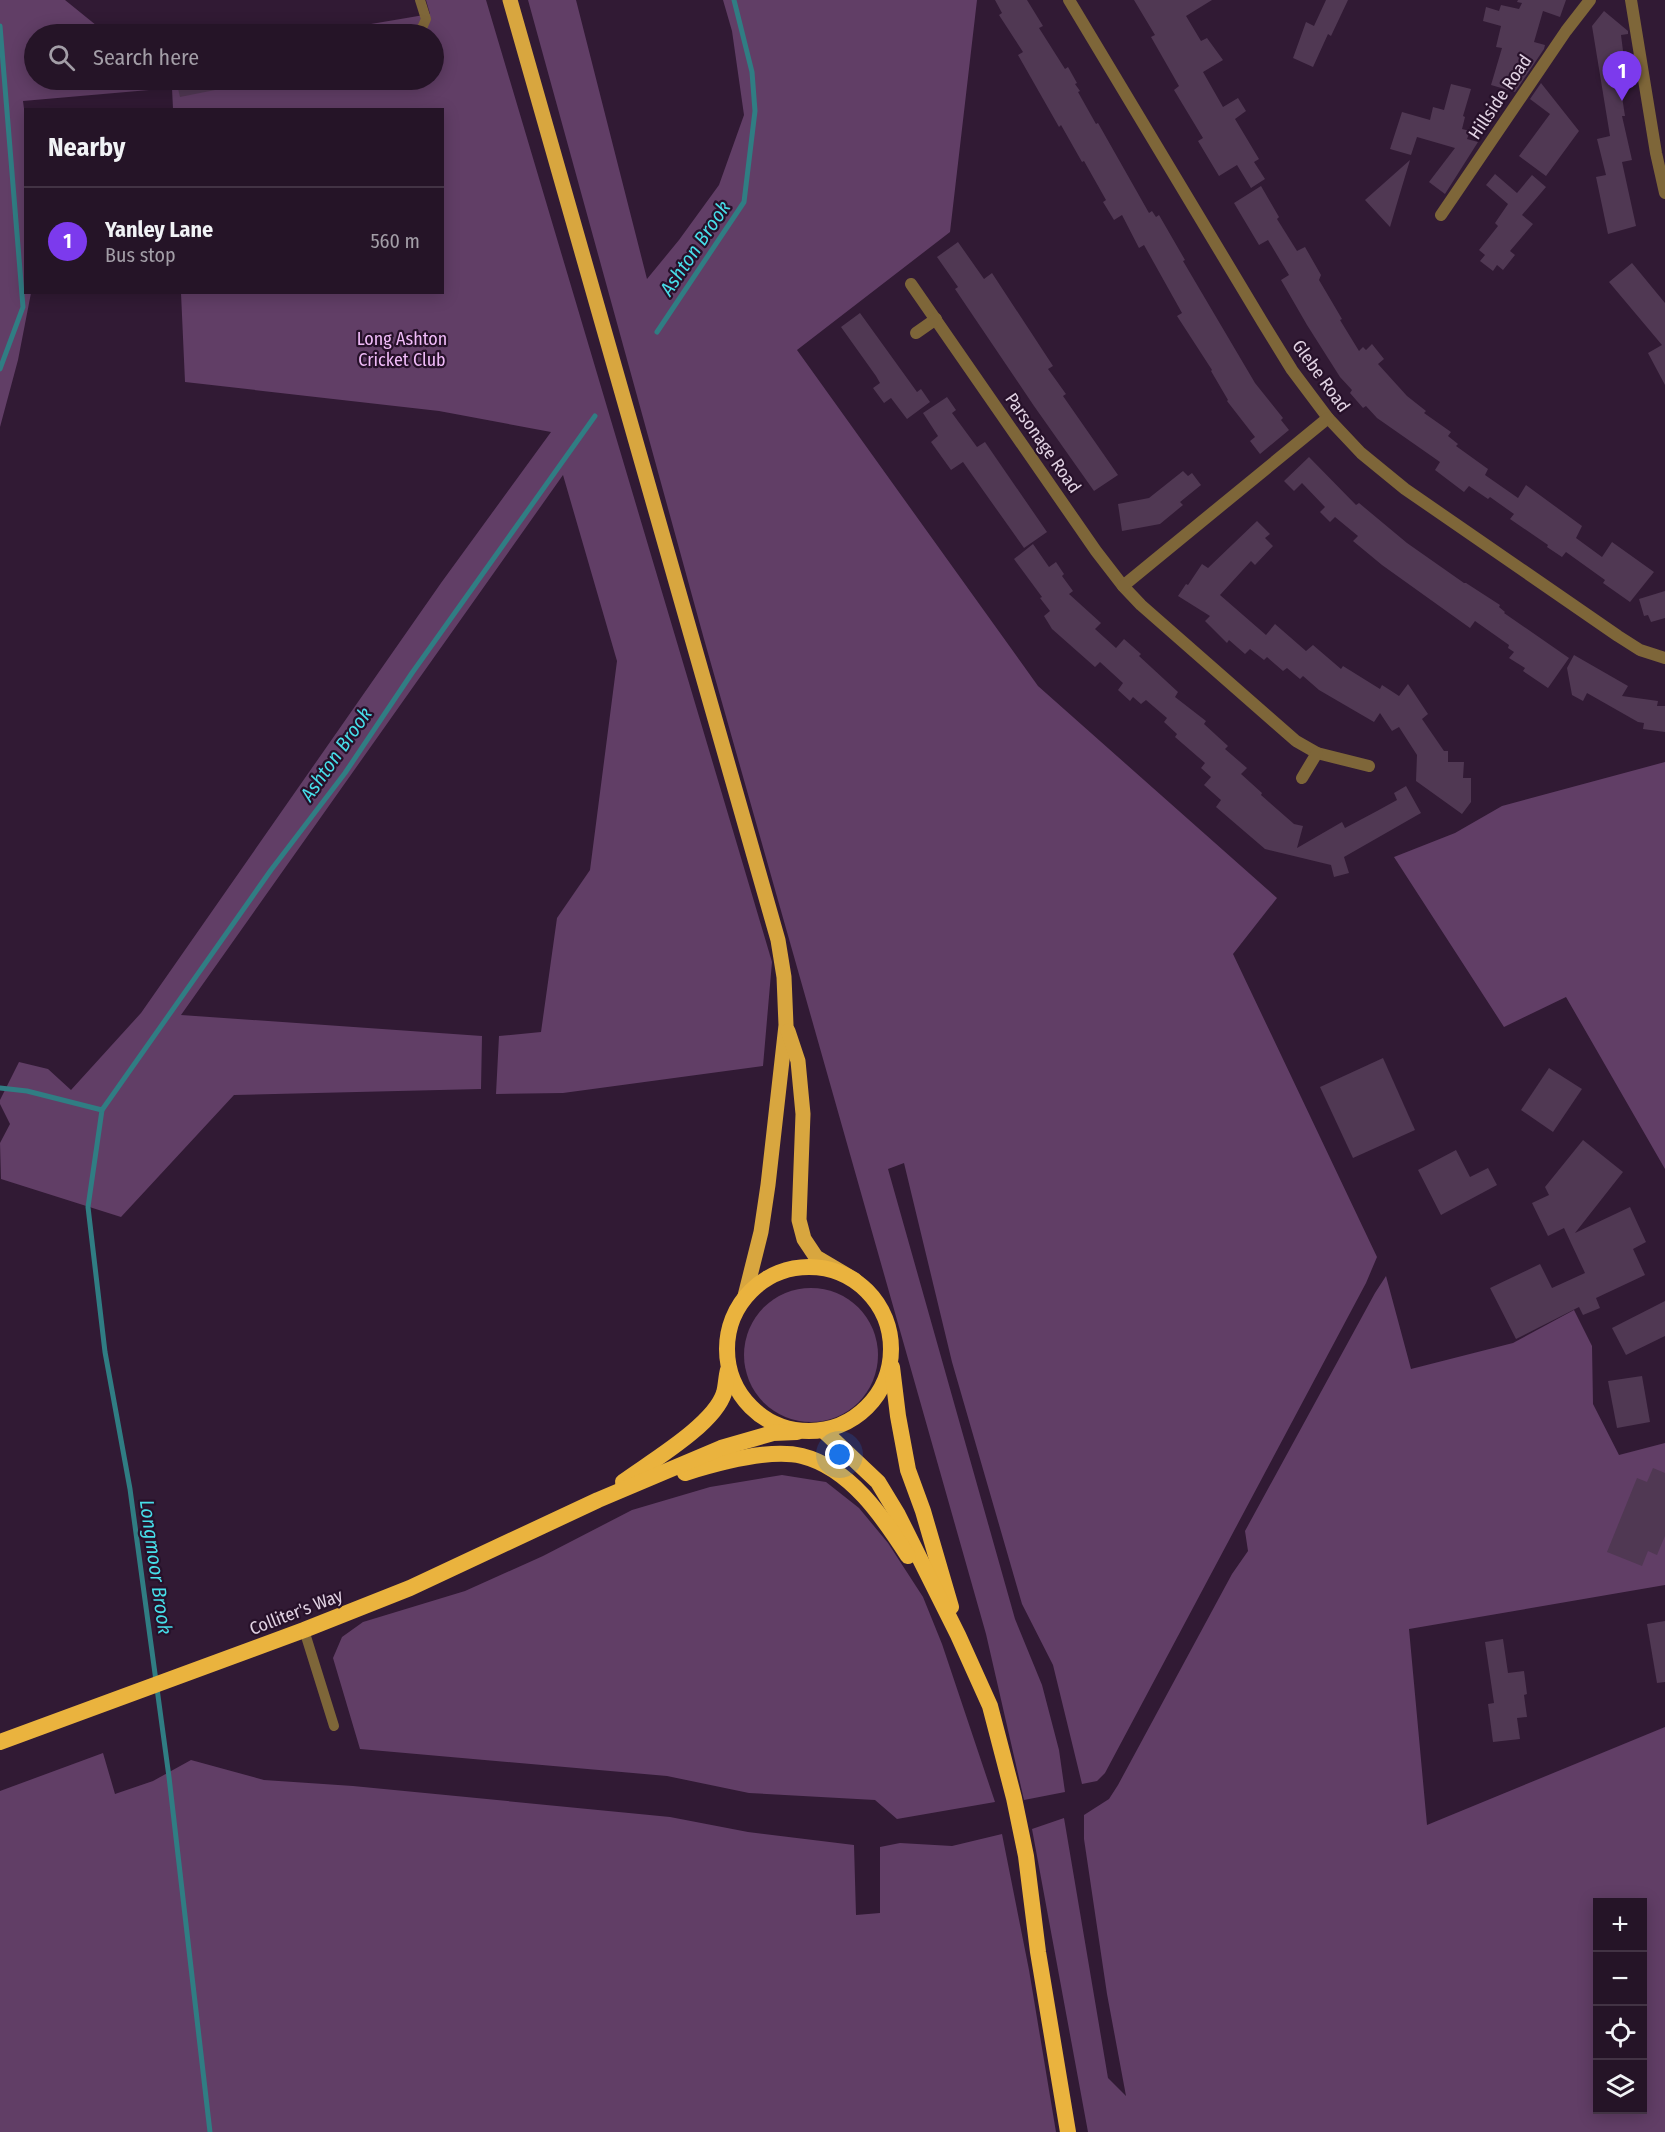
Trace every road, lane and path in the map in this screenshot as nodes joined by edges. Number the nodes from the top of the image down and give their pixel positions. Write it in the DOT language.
graph roads {
  1 [pos="420,0"];
  2 [pos="510,0"];
  3 [pos="1069,0"];
  4 [pos="1590,0"];
  5 [pos="1628,1"];
  6 [pos="424,24"];
  7 [pos="1661,153"];
  8 [pos="1665,193"];
  9 [pos="1441,215"];
  10 [pos="911,284"];
  11 [pos="936,319"];
  12 [pos="916,333"];
  13 [pos="1328,418"];
  14 [pos="1123,586"];
  15 [pos="1665,658"];
  16 [pos="1317,753"];
  17 [pos="1369,766"];
  18 [pos="1302,778"];
  19 [pos="786,1025"];
  20 [pos="855,1280"];
  21 [pos="745,1296"];
  22 [pos="891,1360"];
  23 [pos="728,1367"];
  24 [pos="824,1431"];
  25 [pos="797,1432"];
  26 [pos="598,1500"];
  27 [pos="304,1630"];
  28 [pos="958,1635"];
  29 [pos="334,1726"];
  30 [pos="0,1742"];
  31 [pos="1068,2132"];
  1 -- 6 [label="lane"];
  2 -- 19 [label="main road"];
  3 -- 13 [label="street, Glebe Road"];
  4 -- 9 [label="street, Hillside Road"];
  5 -- 7 [label="street"];
  7 -- 8 [label="street"];
  10 -- 11 [label="street, Parsonage Road"];
  11 -- 12 [label="street"];
  11 -- 14 [label="street, Parsonage Road"];
  13 -- 14 [label="street"];
  13 -- 15 [label="street, Glebe Road"];
  14 -- 16 [label="street, Parsonage Road"];
  16 -- 17 [label="street, Parsonage Road"];
  16 -- 18 [label="street"];
  19 -- 20 [label="main road"];
  19 -- 21 [label="main road"];
  20 -- 21 [label="highway"];
  20 -- 22 [label="highway"];
  21 -- 23 [label="highway"];
  22 -- 24 [label="highway"];
  22 -- 28 [label="highway"];
  23 -- 25 [label="highway"];
  23 -- 26 [label="highway, Colliter's Way"];
  24 -- 25 [label="highway"];
  24 -- 28 [label="highway"];
  25 -- 26 [label="highway, Colliter's Way"];
  26 -- 27 [label="highway, Colliter's Way"];
  26 -- 28 [label="highway"];
  27 -- 29 [label="lane"];
  27 -- 30 [label="highway, Colliter's Way"];
  28 -- 31 [label="highway"];
}
